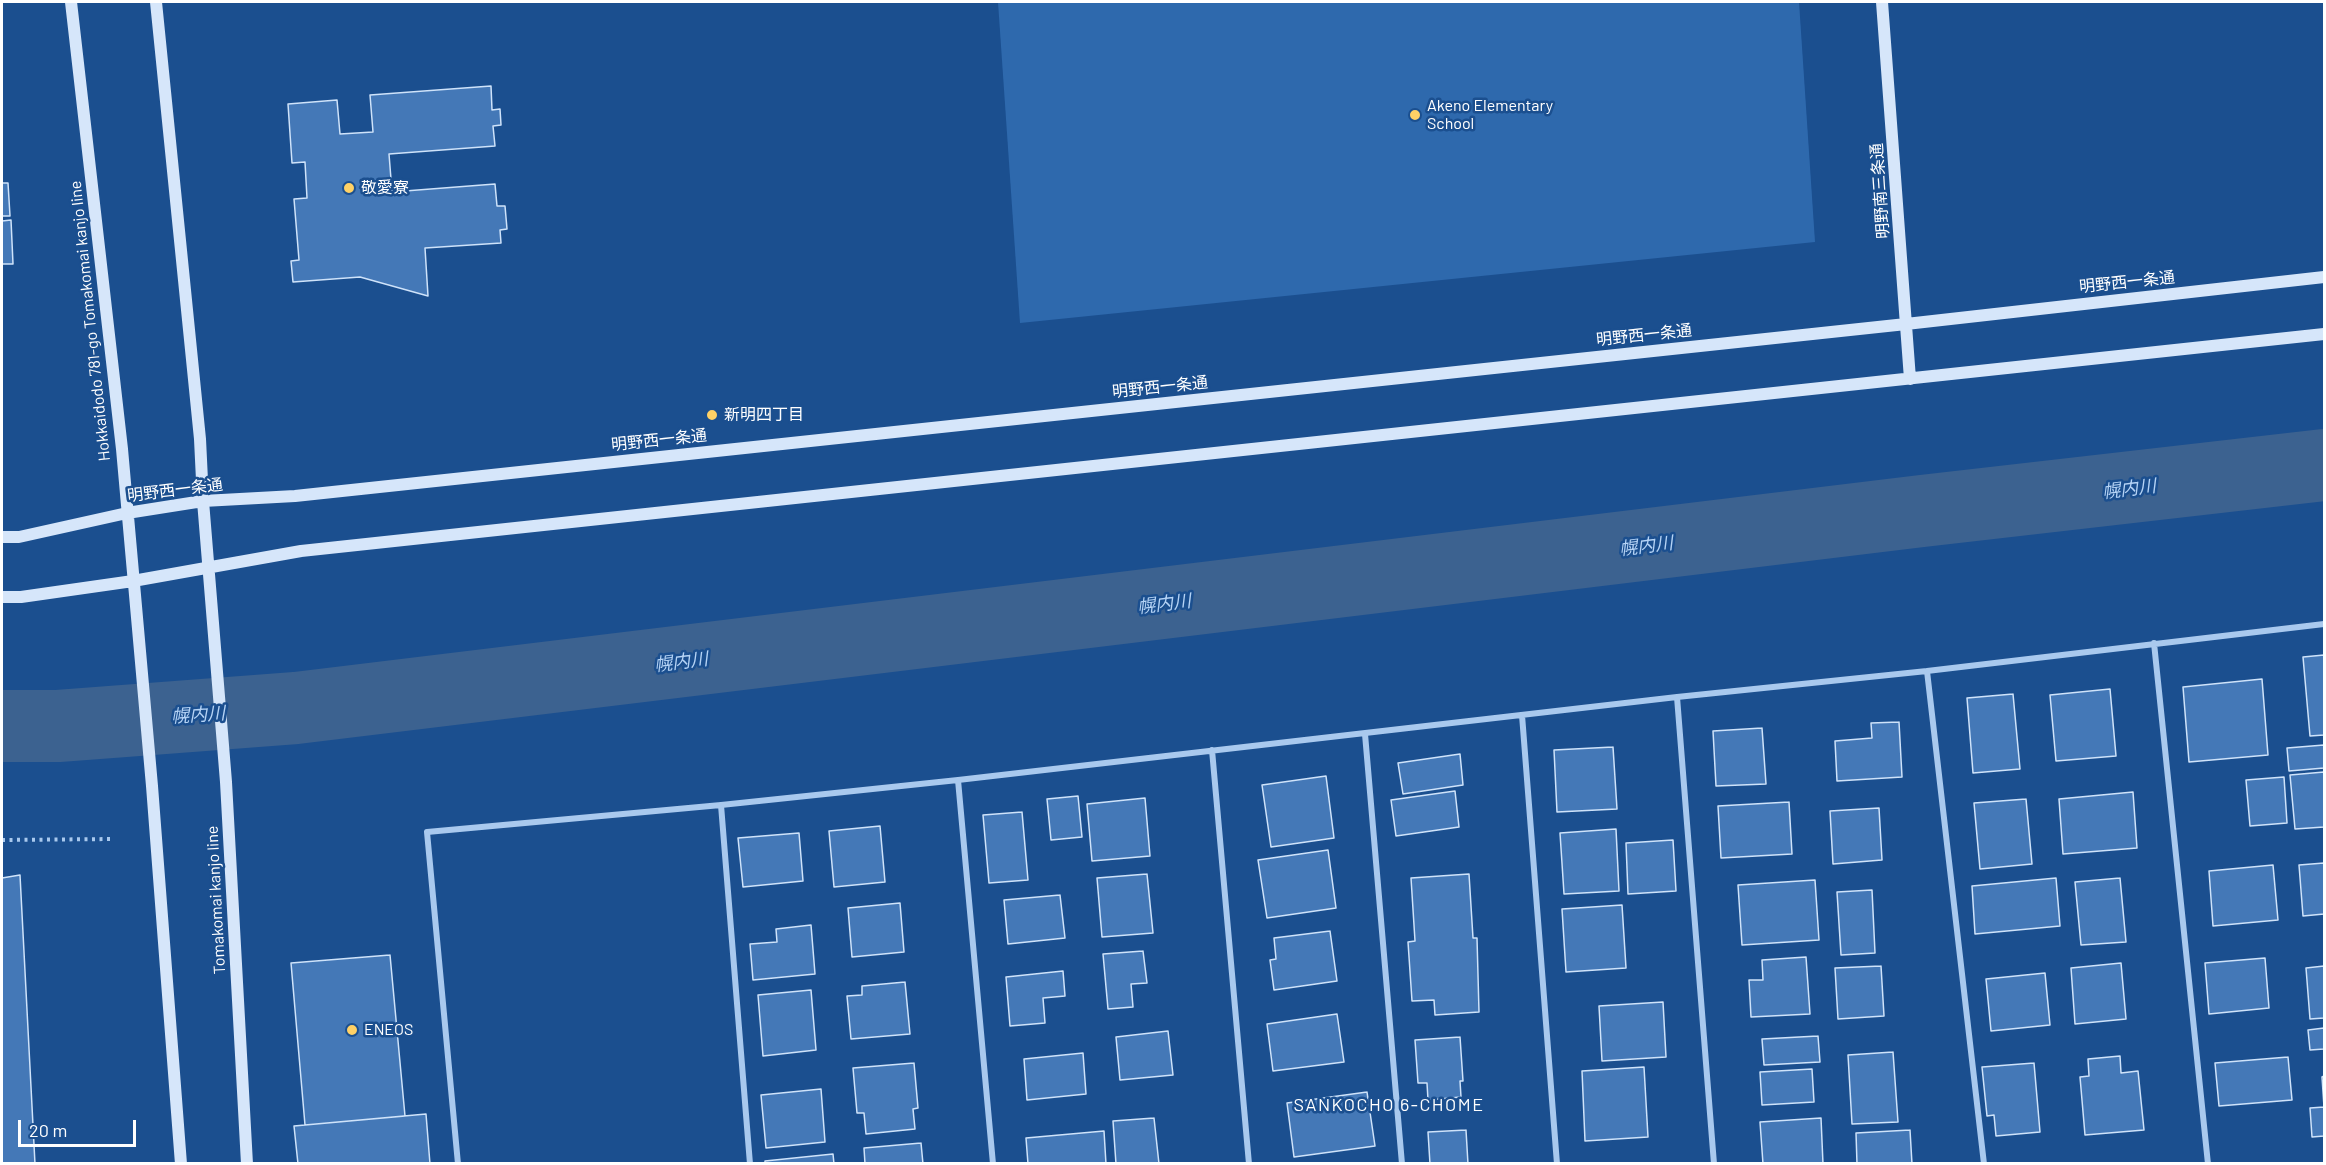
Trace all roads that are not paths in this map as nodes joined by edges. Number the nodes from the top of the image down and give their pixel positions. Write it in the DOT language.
graph roads {
  1 [pos="71,2"];
  2 [pos="156,2"];
  3 [pos="1882,2"];
  4 [pos="2325,277"];
  5 [pos="1906,324"];
  6 [pos="2325,334"];
  7 [pos="1910,379"];
  8 [pos="203,501"];
  9 [pos="127,513"];
  10 [pos="2,537"];
  11 [pos="208,567"];
  12 [pos="133,581"];
  13 [pos="2,597"];
  14 [pos="2325,624"];
  15 [pos="2154,643"];
  16 [pos="1927,671"];
  17 [pos="1677,697"];
  18 [pos="1522,715"];
  19 [pos="1365,734"];
  20 [pos="1212,750"];
  21 [pos="958,780"];
  22 [pos="721,805"];
  23 [pos="181,1164"];
  24 [pos="247,1164"];
  25 [pos="458,1164"];
  26 [pos="750,1164"];
  27 [pos="993,1164"];
  28 [pos="1249,1164"];
  29 [pos="1402,1164"];
  30 [pos="1557,1164"];
  31 [pos="1714,1164"];
  32 [pos="1984,1164"];
  33 [pos="2208,1164"];
  1 -- 9 [label="street, Hokkaidodo 781-go Tomakomai kanjo line"];
  2 -- 8 [label="street"];
  3 -- 5 [label="street, 明野南三条通"];
  4 -- 5 [label="street, 明野西一条通"];
  5 -- 7 [label="street, 明野南三条通"];
  5 -- 8 [label="street, 明野西一条通"];
  6 -- 7 [label="street"];
  7 -- 11 [label="street"];
  8 -- 9 [label="street, 明野西一条通"];
  8 -- 11 [label="street"];
  9 -- 10 [label="street, 明野西一条通"];
  9 -- 12 [label="street, Hokkaidodo 781-go Tomakomai kanjo line"];
  11 -- 12 [label="street"];
  11 -- 24 [label="street, Tomakomai kanjo line"];
  12 -- 13 [label="street"];
  12 -- 23 [label="street, Hokkaidodo 781-go Tomakomai kanjo line"];
  14 -- 15 [label="street"];
  15 -- 16 [label="street"];
  15 -- 33 [label="street"];
  16 -- 17 [label="street"];
  16 -- 32 [label="street"];
  17 -- 18 [label="street"];
  17 -- 31 [label="street"];
  18 -- 19 [label="street"];
  18 -- 30 [label="street"];
  19 -- 20 [label="street"];
  19 -- 29 [label="street"];
  20 -- 21 [label="street"];
  20 -- 28 [label="street"];
  21 -- 22 [label="street"];
  21 -- 27 [label="street"];
  22 -- 25 [label="street"];
  22 -- 26 [label="street"];
}
